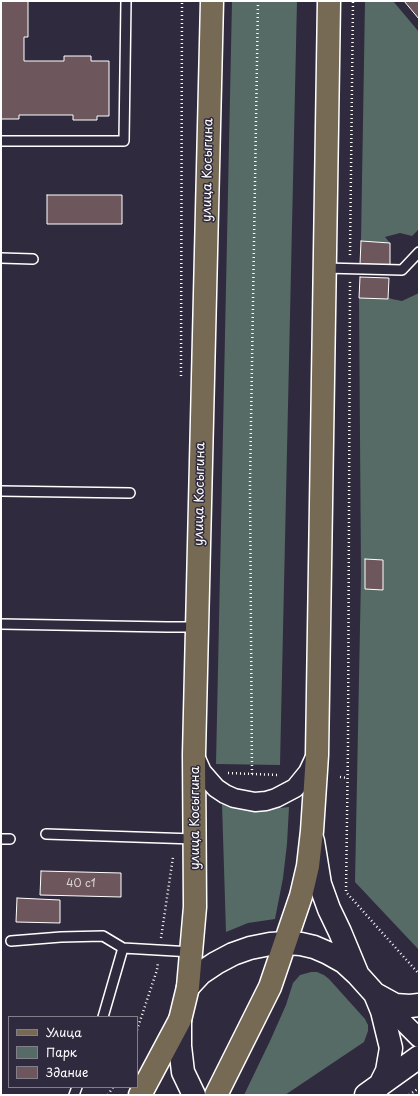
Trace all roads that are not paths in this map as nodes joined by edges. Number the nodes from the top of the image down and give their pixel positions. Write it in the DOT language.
graph roads {
  1 [pos="126,1"];
  2 [pos="212,1"];
  3 [pos="329,1"];
  4 [pos="1,141"];
  5 [pos="419,252"];
  6 [pos="1,258"];
  7 [pos="33,259"];
  8 [pos="325,268"];
  9 [pos="1,491"];
  10 [pos="130,493"];
  11 [pos="1,624"];
  12 [pos="197,627"];
  13 [pos="194,754"];
  14 [pos="317,755"];
  15 [pos="312,831"];
  16 [pos="46,834"];
  17 [pos="196,839"];
  18 [pos="11,941"];
  19 [pos="286,943"];
  20 [pos="123,948"];
  21 [pos="192,952"];
  22 [pos="357,974"];
  23 [pos="188,986"];
  24 [pos="375,994"];
  25 [pos="419,1005"];
  26 [pos="103,1016"];
  27 [pos="180,1020"];
  28 [pos="419,1038"];
  29 [pos="419,1057"];
  30 [pos="373,1090"];
  31 [pos="140,1095"];
  32 [pos="194,1095"];
  33 [pos="216,1095"];
  1 -- 4 [label="lane"];
  2 -- 12 [label="main road, улица Косыгина"];
  3 -- 8 [label="main road"];
  5 -- 8 [label="lane"];
  6 -- 7 [label="lane"];
  8 -- 14 [label="main road"];
  9 -- 10 [label="lane"];
  11 -- 12 [label="lane"];
  12 -- 13 [label="main road, улица Косыгина"];
  13 -- 14 [label="street"];
  13 -- 17 [label="main road, улица Косыгина"];
  14 -- 15 [label="main road"];
  15 -- 19 [label="main road"];
  15 -- 22 [label="main road"];
  16 -- 17 [label="lane"];
  17 -- 21 [label="main road, улица Косыгина"];
  18 -- 20 [label="lane"];
  19 -- 22 [label="main road"];
  19 -- 23 [label="main road"];
  19 -- 33 [label="main road"];
  20 -- 21 [label="lane"];
  20 -- 26 [label="lane"];
  21 -- 23 [label="main road, улица Косыгина"];
  22 -- 24 [label="main road"];
  23 -- 27 [label="main road, улица Косыгина"];
  24 -- 25 [label="main road"];
  24 -- 28 [label="street"];
  24 -- 30 [label="main road"];
  27 -- 31 [label="main road, улица Косыгина"];
  27 -- 32 [label="main road, улица Косыгина"];
  29 -- 30 [label="main road"];
}
